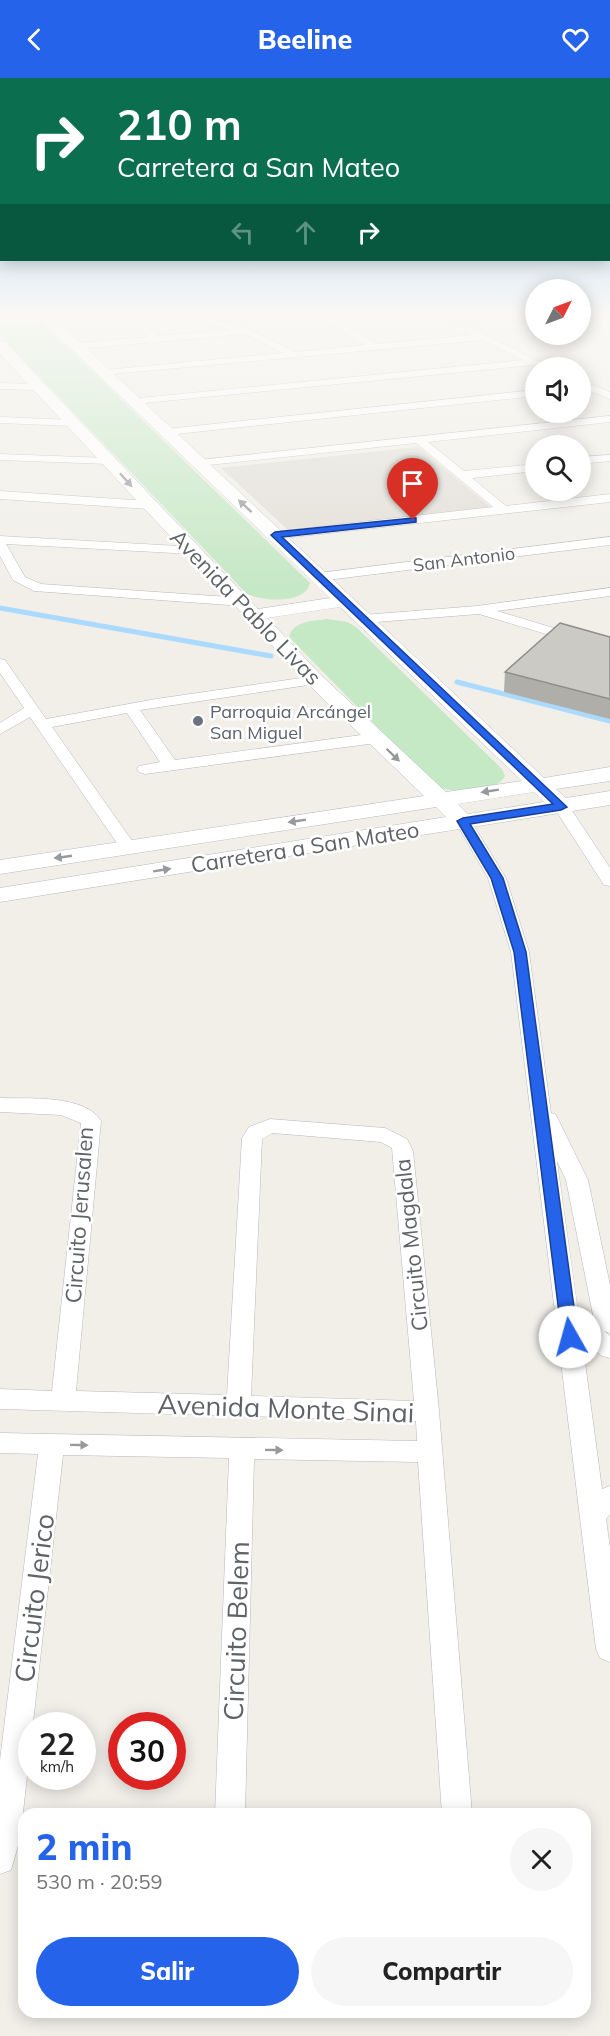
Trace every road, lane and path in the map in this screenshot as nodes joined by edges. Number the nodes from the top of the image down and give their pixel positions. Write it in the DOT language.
graph roads {
  1 [pos="56,406"];
  2 [pos="140,406"];
  3 [pos="409,406"];
  4 [pos="610,419"];
  5 [pos="0,420"];
  6 [pos="72,423"];
  7 [pos="167,432"];
  8 [pos="420,441"];
  9 [pos="0,457"];
  10 [pos="610,458"];
  11 [pos="591,460"];
  12 [pos="109,461"];
  13 [pos="200,463"];
  14 [pos="525,467"];
  15 [pos="463,475"];
  16 [pos="0,495"];
  17 [pos="610,498"];
  18 [pos="148,505"];
  19 [pos="504,510"];
  20 [pos="275,535"];
  21 [pos="0,540"];
  22 [pos="610,541"];
  23 [pos="0,545"];
  24 [pos="193,550"];
  25 [pos="319,577"];
  26 [pos="610,592"];
  27 [pos="344,601"];
  28 [pos="248,608"];
  29 [pos="477,610"];
  30 [pos="363,619"];
  31 [pos="610,649"];
  32 [pos="0,663"];
  33 [pos="315,680"];
  34 [pos="131,708"];
  35 [pos="34,709"];
  36 [pos="42,724"];
  37 [pos="0,729"];
  38 [pos="376,738"];
  39 [pos="170,765"];
  40 [pos="145,769"];
  41 [pos="610,774"];
  42 [pos="537,783"];
  43 [pos="610,798"];
  44 [pos="440,799"];
  45 [pos="561,807"];
  46 [pos="463,821"];
  47 [pos="129,848"];
  48 [pos="0,867"];
  49 [pos="610,881"];
  50 [pos="77,883"];
  51 [pos="0,895"];
  52 [pos="540,1103"];
  53 [pos="0,1105"];
  54 [pos="567,1315"];
  55 [pos="610,1324"];
  56 [pos="610,1349"];
  57 [pos="0,1399"];
  58 [pos="63,1402"];
  59 [pos="238,1406"];
  60 [pos="427,1411"];
  61 [pos="0,1443"];
  62 [pos="52,1444"];
  63 [pos="242,1449"];
  64 [pos="429,1452"];
  65 [pos="610,1497"];
  66 [pos="593,1516"];
  67 [pos="610,1649"];
  68 [pos="230,1808"];
  69 [pos="457,1808"];
  70 [pos="0,1859"];
  1 -- 6 [label="street, Avenida Pablo Livas"];
  2 -- 7 [label="street"];
  3 -- 7 [label="street"];
  4 -- 8 [label="street"];
  5 -- 6 [label="street"];
  6 -- 12 [label="street, Avenida Pablo Livas"];
  7 -- 13 [label="street"];
  8 -- 13 [label="street"];
  8 -- 15 [label="street"];
  9 -- 12 [label="street"];
  10 -- 11 [label="street"];
  12 -- 18 [label="street, Avenida Pablo Livas, one-way"];
  20 -- 13 [label="street, one-way"];
  14 -- 15 [label="street"];
  15 -- 19 [label="street"];
  16 -- 18 [label="street"];
  17 -- 19 [label="street"];
  18 -- 24 [label="street, Avenida Pablo Livas"];
  19 -- 20 [label="street"];
  20 -- 25 [label="street"];
  21 -- 24 [label="street"];
  22 -- 25 [label="street, San Antonio"];
  23 -- 28 [label="street"];
  24 -- 28 [label="street, Avenida Pablo Livas"];
  25 -- 27 [label="street"];
  26 -- 29 [label="street"];
  27 -- 28 [label="street"];
  27 -- 30 [label="street"];
  28 -- 33 [label="street, Avenida Pablo Livas"];
  29 -- 30 [label="street"];
  29 -- 31 [label="street"];
  30 -- 42 [label="street"];
  32 -- 35 [label="street"];
  33 -- 34 [label="street"];
  33 -- 38 [label="street, Avenida Pablo Livas"];
  34 -- 36 [label="street"];
  34 -- 39 [label="street"];
  35 -- 36 [label="street"];
  35 -- 37 [label="street"];
  36 -- 47 [label="street"];
  38 -- 39 [label="street"];
  38 -- 44 [label="street, Avenida Pablo Livas, one-way"];
  39 -- 40 [label="street"];
  41 -- 42 [label="street, Carretera a San Mateo"];
  42 -- 44 [label="street, Carretera a San Mateo, one-way"];
  42 -- 45 [label="street"];
  43 -- 45 [label="street, Carretera a San Mateo"];
  44 -- 46 [label="street, Avenida Pablo Livas"];
  44 -- 47 [label="street, Carretera a San Mateo, one-way"];
  45 -- 46 [label="street, Carretera a San Mateo"];
  45 -- 49 [label="street"];
  50 -- 46 [label="street, Carretera a San Mateo, one-way"];
  46 -- 52 [label="street, Avenida Pablo Livas"];
  47 -- 48 [label="street, Carretera a San Mateo, one-way"];
  47 -- 50 [label="street"];
  50 -- 51 [label="street, Carretera a San Mateo"];
  52 -- 54 [label="street, Avenida Pablo Livas"];
  52 -- 55 [label="street"];
  53 -- 58 [label="street, Circuito Jerusalen"];
  54 -- 56 [label="street"];
  54 -- 66 [label="street, Avenida Pablo Livas"];
  57 -- 58 [label="street, Avenida Monte Sinai"];
  58 -- 59 [label="street, Avenida Monte Sinai"];
  59 -- 60 [label="street, Avenida Monte Sinai"];
  59 -- 60 [label="street, Circuito Magdala"];
  60 -- 64 [label="street, Avenida Monte Sinai"];
  61 -- 62 [label="street, Avenida Monte Sinai"];
  62 -- 63 [label="street, Avenida Monte Sinai, one-way"];
  62 -- 70 [label="street, Circuito Jerico"];
  63 -- 64 [label="street, Avenida Monte Sinai, one-way"];
  63 -- 68 [label="street, Circuito Belem"];
  64 -- 69 [label="street"];
  65 -- 66 [label="street"];
  66 -- 67 [label="street, Avenida Pablo Livas"];
}
